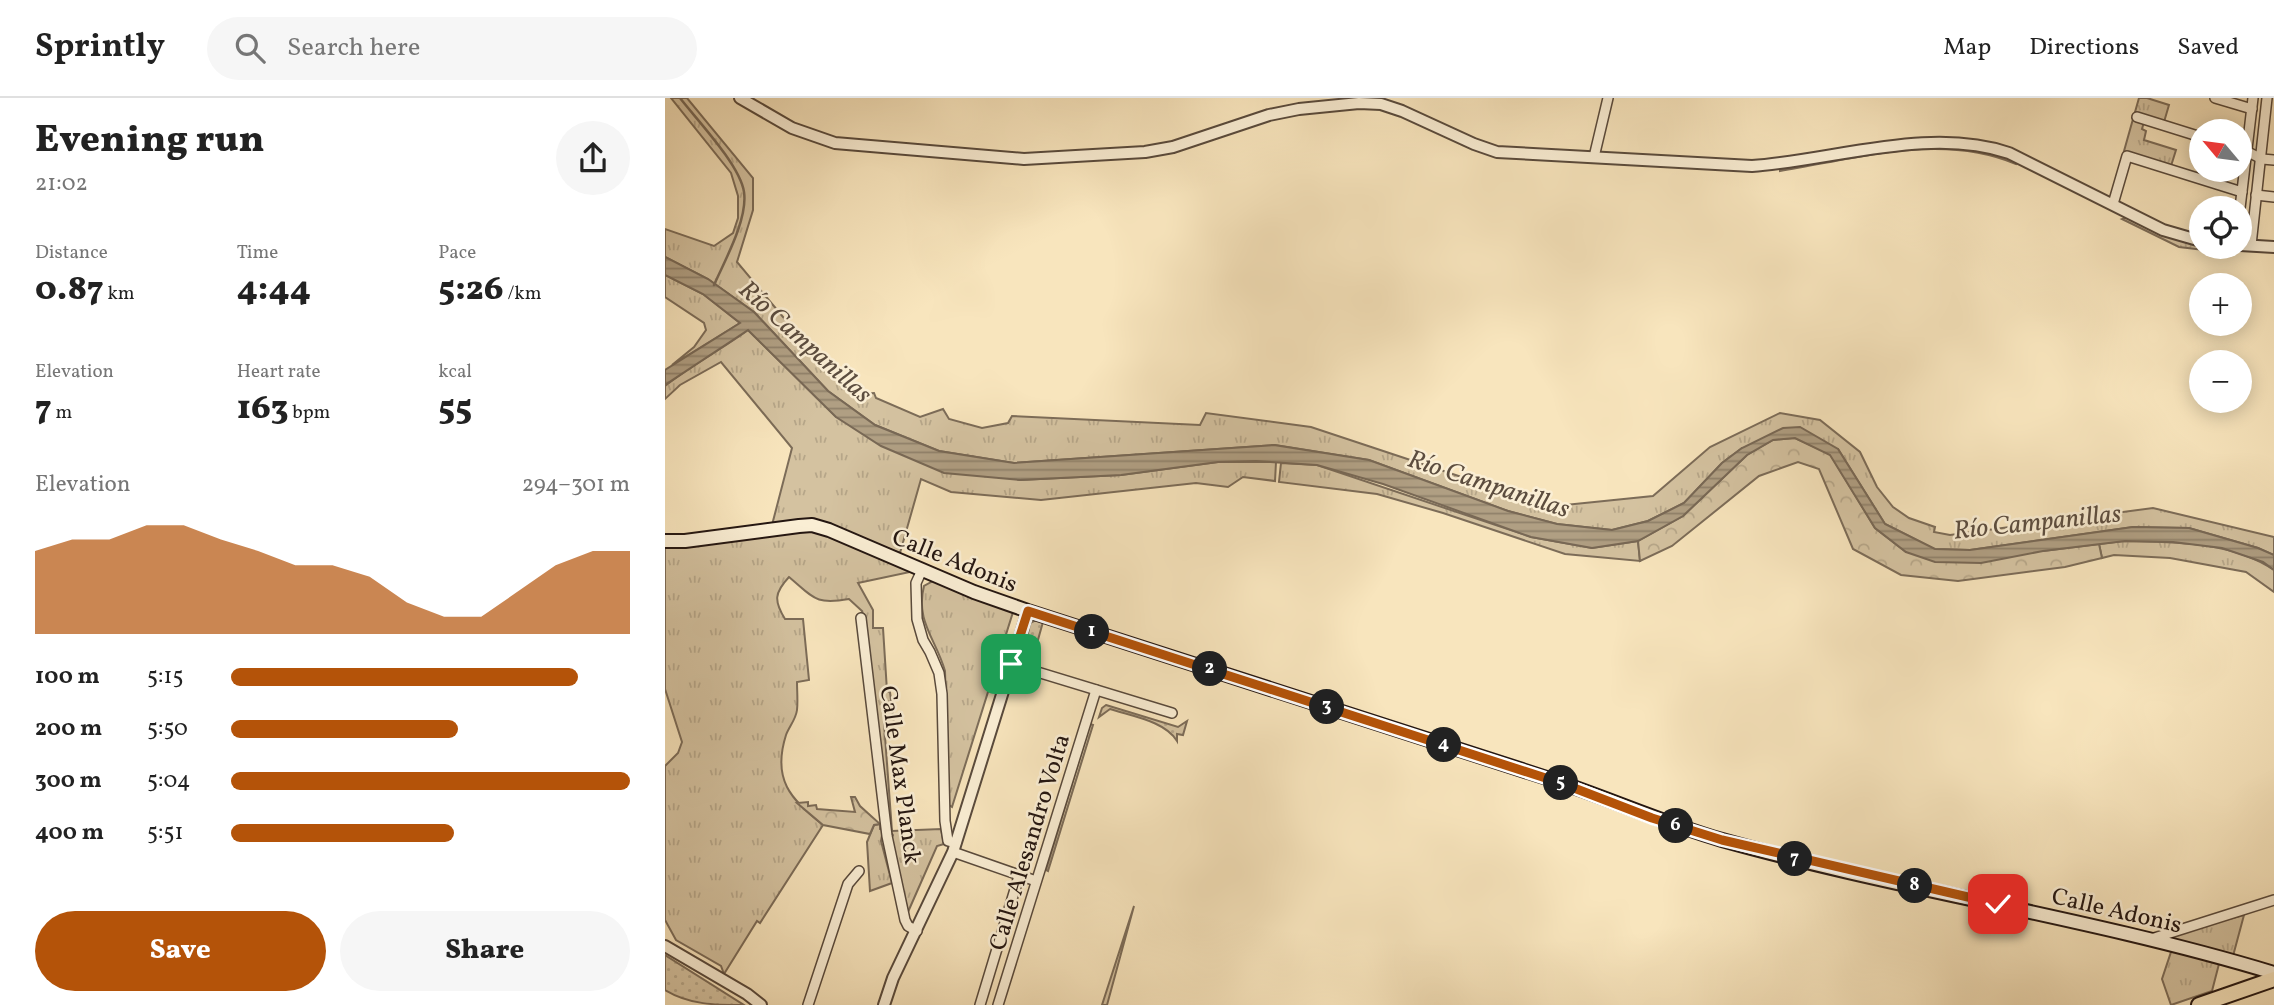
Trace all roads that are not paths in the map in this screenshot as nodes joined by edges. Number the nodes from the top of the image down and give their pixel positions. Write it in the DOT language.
graph roads {
  1 [pos="740,98"];
  2 [pos="1608,98"];
  3 [pos="2215,98"];
  4 [pos="2253,98"];
  5 [pos="2267,98"];
  6 [pos="2252,109"];
  7 [pos="2137,117"];
  8 [pos="2250,119"];
  9 [pos="2269,124"];
  10 [pos="2189,133"];
  11 [pos="2252,154"];
  12 [pos="1594,157"];
  13 [pos="2259,158"];
  14 [pos="2274,160"];
  15 [pos="2242,182"];
  16 [pos="2242,192"];
  17 [pos="2256,195"];
  18 [pos="2242,196"];
  19 [pos="2274,197"];
  20 [pos="2113,204"];
  21 [pos="2252,215"];
  22 [pos="2189,237"];
  23 [pos="2252,245"];
  24 [pos="2274,247"];
  25 [pos="665,541"];
  26 [pos="922,570"];
  27 [pos="1028,611"];
  28 [pos="861,618"];
  29 [pos="1011,664"];
  30 [pos="1096,690"];
  31 [pos="1172,713"];
  32 [pos="954,848"];
  33 [pos="859,871"];
  34 [pos="1019,876"];
  35 [pos="1037,881"];
  36 [pos="2274,900"];
  37 [pos="917,931"];
  38 [pos="2151,939"];
  39 [pos="665,946"];
  40 [pos="2274,976"];
  41 [pos="2236,999"];
  42 [pos="761,1005"];
  43 [pos="808,1005"];
  44 [pos="884,1005"];
  45 [pos="979,1005"];
  46 [pos="998,1005"];
  47 [pos="2199,1005"];
  1 -- 12 [label="street"];
  2 -- 12 [label="street"];
  3 -- 6 [label="street"];
  4 -- 6 [label="street"];
  5 -- 9 [label="street"];
  6 -- 8 [label="street"];
  7 -- 10 [label="street"];
  9 -- 13 [label="street"];
  11 -- 13 [label="street"];
  12 -- 20 [label="street"];
  13 -- 14 [label="street"];
  13 -- 17 [label="street"];
  15 -- 16 [label="street"];
  16 -- 18 [label="street"];
  16 -- 20 [label="street"];
  17 -- 19 [label="street"];
  17 -- 21 [label="street"];
  20 -- 22 [label="street"];
  23 -- 24 [label="street"];
  25 -- 26 [label="main road, Calle Adonis"];
  26 -- 27 [label="main road, Calle Adonis"];
  26 -- 32 [label="street"];
  27 -- 29 [label="street"];
  27 -- 38 [label="main road, Calle Adonis"];
  28 -- 37 [label="street, Calle Max Planck"];
  29 -- 30 [label="street"];
  29 -- 32 [label="street"];
  30 -- 31 [label="street"];
  30 -- 35 [label="street, Calle Alesandro Volta"];
  32 -- 34 [label="street"];
  32 -- 37 [label="street"];
  33 -- 43 [label="street"];
  34 -- 35 [label="street"];
  34 -- 45 [label="street, Calle Alesandro Volta"];
  35 -- 46 [label="street, Calle Alesandro Volta"];
  36 -- 38 [label="street"];
  37 -- 44 [label="street"];
  38 -- 40 [label="main road, Calle Adonis"];
  39 -- 42 [label="street"];
  40 -- 41 [label="main road"];
  41 -- 47 [label="main road"];
}
